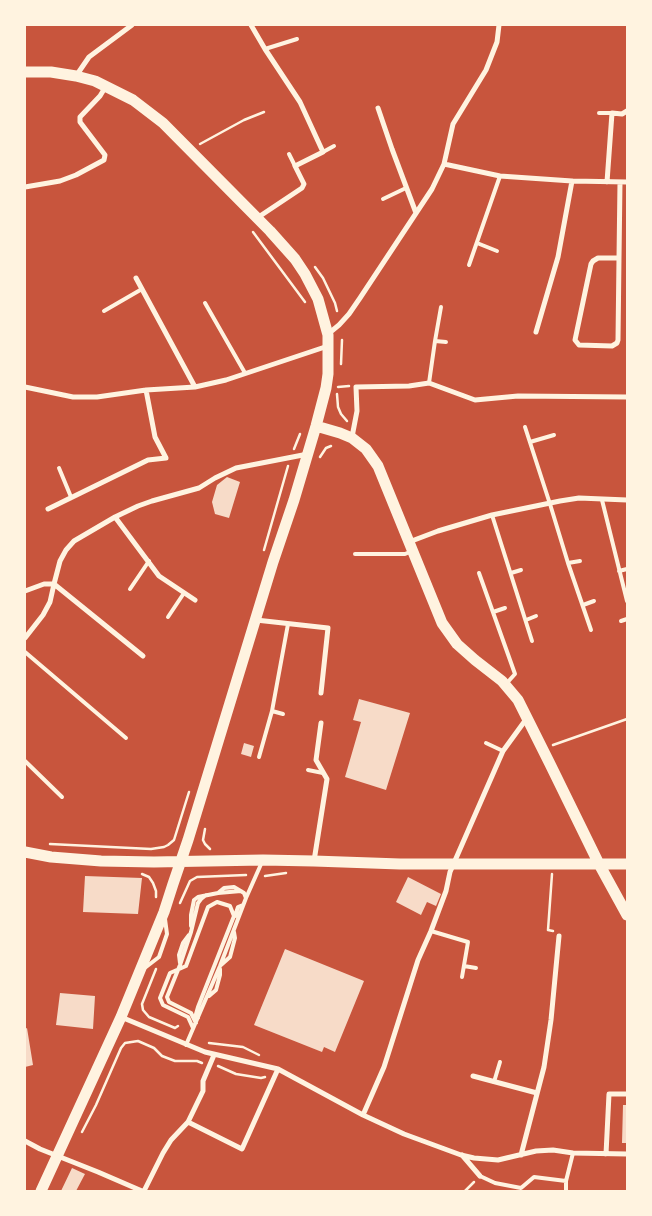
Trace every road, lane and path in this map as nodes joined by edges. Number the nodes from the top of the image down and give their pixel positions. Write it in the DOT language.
graph roads {
  1 [pos="132,25"];
  2 [pos="251,25"];
  3 [pos="499,25"];
  4 [pos="297,39"];
  5 [pos="264,49"];
  6 [pos="25,72"];
  7 [pos="76,76"];
  8 [pos="107,86"];
  9 [pos="378,108"];
  10 [pos="627,111"];
  11 [pos="264,112"];
  12 [pos="599,113"];
  13 [pos="612,113"];
  14 [pos="200,144"];
  15 [pos="334,146"];
  16 [pos="323,152"];
  17 [pos="289,154"];
  18 [pos="444,164"];
  19 [pos="295,166"];
  20 [pos="500,176"];
  21 [pos="572,182"];
  22 [pos="607,182"];
  23 [pos="620,182"];
  24 [pos="627,182"];
  25 [pos="25,187"];
  26 [pos="406,188"];
  27 [pos="383,199"];
  28 [pos="416,213"];
  29 [pos="253,222"];
  30 [pos="477,243"];
  31 [pos="497,252"];
  32 [pos="619,258"];
  33 [pos="469,265"];
  34 [pos="136,278"];
  35 [pos="142,289"];
  36 [pos="205,303"];
  37 [pos="308,305"];
  38 [pos="441,307"];
  39 [pos="104,311"];
  40 [pos="536,332"];
  41 [pos="328,340"];
  42 [pos="435,341"];
  43 [pos="446,342"];
  44 [pos="245,373"];
  45 [pos="429,383"];
  46 [pos="338,386"];
  47 [pos="25,387"];
  48 [pos="195,387"];
  49 [pos="146,390"];
  50 [pos="627,397"];
  51 [pos="341,414"];
  52 [pos="316,426"];
  53 [pos="525,427"];
  54 [pos="301,430"];
  55 [pos="554,435"];
  56 [pos="352,438"];
  57 [pos="530,442"];
  58 [pos="308,454"];
  59 [pos="292,457"];
  60 [pos="59,468"];
  61 [pos="71,497"];
  62 [pos="602,500"];
  63 [pos="627,500"];
  64 [pos="550,504"];
  65 [pos="48,509"];
  66 [pos="492,515"];
  67 [pos="115,518"];
  68 [pos="411,546"];
  69 [pos="355,554"];
  70 [pos="262,555"];
  71 [pos="580,560"];
  72 [pos="149,561"];
  73 [pos="568,563"];
  74 [pos="627,568"];
  75 [pos="521,570"];
  76 [pos="619,571"];
  77 [pos="479,573"];
  78 [pos="511,573"];
  79 [pos="54,584"];
  80 [pos="130,589"];
  81 [pos="25,590"];
  82 [pos="184,593"];
  83 [pos="195,600"];
  84 [pos="594,601"];
  85 [pos="627,601"];
  86 [pos="583,605"];
  87 [pos="504,608"];
  88 [pos="493,612"];
  89 [pos="536,616"];
  90 [pos="168,617"];
  91 [pos="627,619"];
  92 [pos="256,620"];
  93 [pos="526,620"];
  94 [pos="621,621"];
  95 [pos="288,624"];
  96 [pos="592,630"];
  97 [pos="25,638"];
  98 [pos="532,641"];
  99 [pos="25,652"];
  100 [pos="143,656"];
  101 [pos="506,684"];
  102 [pos="321,693"];
  103 [pos="272,711"];
  104 [pos="284,714"];
  105 [pos="527,717"];
  106 [pos="627,719"];
  107 [pos="321,723"];
  108 [pos="126,738"];
  109 [pos="486,743"];
  110 [pos="551,749"];
  111 [pos="503,751"];
  112 [pos="259,757"];
  113 [pos="25,760"];
  114 [pos="308,770"];
  115 [pos="323,773"];
  116 [pos="190,788"];
  117 [pos="62,797"];
  118 [pos="203,840"];
  119 [pos="50,844"];
  120 [pos="206,846"];
  121 [pos="25,852"];
  122 [pos="263,860"];
  123 [pos="314,861"];
  124 [pos="180,862"];
  125 [pos="454,864"];
  126 [pos="599,864"];
  127 [pos="627,864"];
  128 [pos="552,873"];
  129 [pos="246,875"];
  130 [pos="149,877"];
  131 [pos="197,877"];
  132 [pos="156,897"];
  133 [pos="246,898"];
  134 [pos="243,905"];
  135 [pos="627,914"];
  136 [pos="234,916"];
  137 [pos="430,931"];
  138 [pos="560,936"];
  139 [pos="464,966"];
  140 [pos="179,967"];
  141 [pos="476,968"];
  142 [pos="462,977"];
  143 [pos="199,1009"];
  144 [pos="143,1010"];
  145 [pos="186,1010"];
  146 [pos="178,1012"];
  147 [pos="191,1013"];
  148 [pos="121,1018"];
  149 [pos="197,1020"];
  150 [pos="178,1026"];
  151 [pos="193,1028"];
  152 [pos="204,1042"];
  153 [pos="186,1045"];
  154 [pos="214,1054"];
  155 [pos="261,1056"];
  156 [pos="500,1062"];
  157 [pos="209,1065"];
  158 [pos="278,1070"];
  159 [pos="270,1076"];
  160 [pos="473,1076"];
  161 [pos="494,1082"];
  162 [pos="537,1093"];
  163 [pos="627,1094"];
  164 [pos="363,1115"];
  165 [pos="188,1122"];
  166 [pos="80,1137"];
  167 [pos="25,1141"];
  168 [pos="573,1153"];
  169 [pos="606,1154"];
  170 [pos="627,1154"];
  171 [pos="461,1155"];
  172 [pos="521,1155"];
  173 [pos="58,1156"];
  174 [pos="480,1176"];
  175 [pos="566,1181"];
  176 [pos="41,1191"];
  177 [pos="143,1191"];
  178 [pos="465,1191"];
  179 [pos="566,1191"];
  1 -- 7 [label="street"];
  2 -- 5 [label="street"];
  3 -- 18 [label="street"];
  4 -- 5 [label="lane"];
  5 -- 16 [label="street"];
  6 -- 7 [label="main road"];
  7 -- 8 [label="main road"];
  8 -- 25 [label="street"];
  8 -- 29 [label="main road"];
  9 -- 26 [label="street"];
  10 -- 13 [label="street"];
  11 -- 14 [label="path"];
  12 -- 13 [label="lane"];
  13 -- 22 [label="street"];
  15 -- 16 [label="lane"];
  16 -- 19 [label="street"];
  17 -- 19 [label="lane"];
  18 -- 20 [label="street"];
  18 -- 28 [label="street"];
  19 -- 29 [label="street"];
  20 -- 21 [label="street"];
  20 -- 30 [label="lane"];
  21 -- 22 [label="street"];
  21 -- 40 [label="street"];
  22 -- 23 [label="street"];
  23 -- 24 [label="street"];
  23 -- 32 [label="street"];
  26 -- 27 [label="lane"];
  26 -- 28 [label="street"];
  28 -- 41 [label="street"];
  29 -- 37 [label="path"];
  29 -- 41 [label="main road"];
  30 -- 31 [label="lane"];
  30 -- 33 [label="lane"];
  32 -- 32 [label="street"];
  34 -- 35 [label="street"];
  35 -- 39 [label="lane"];
  35 -- 48 [label="street"];
  36 -- 44 [label="lane"];
  38 -- 42 [label="lane"];
  41 -- 44 [label="street"];
  41 -- 52 [label="main road"];
  42 -- 43 [label="lane"];
  42 -- 45 [label="lane"];
  44 -- 48 [label="street"];
  45 -- 50 [label="street"];
  45 -- 56 [label="street"];
  46 -- 51 [label="path"];
  47 -- 49 [label="street"];
  48 -- 49 [label="street"];
  49 -- 61 [label="street"];
  52 -- 56 [label="main road"];
  52 -- 58 [label="main road"];
  53 -- 57 [label="lane"];
  54 -- 59 [label="path"];
  55 -- 57 [label="lane"];
  56 -- 68 [label="main road"];
  57 -- 64 [label="lane"];
  58 -- 59 [label="street"];
  58 -- 92 [label="main road"];
  59 -- 67 [label="street"];
  59 -- 70 [label="path"];
  60 -- 61 [label="lane"];
  61 -- 65 [label="street"];
  62 -- 63 [label="street"];
  62 -- 64 [label="street"];
  62 -- 76 [label="lane"];
  64 -- 66 [label="street"];
  64 -- 73 [label="lane"];
  66 -- 68 [label="street"];
  66 -- 78 [label="lane"];
  67 -- 72 [label="street"];
  67 -- 79 [label="street"];
  68 -- 69 [label="lane"];
  68 -- 101 [label="main road"];
  71 -- 73 [label="lane"];
  72 -- 80 [label="lane"];
  72 -- 82 [label="street"];
  73 -- 86 [label="lane"];
  74 -- 76 [label="lane"];
  75 -- 78 [label="lane"];
  76 -- 85 [label="lane"];
  77 -- 88 [label="lane"];
  78 -- 93 [label="lane"];
  79 -- 81 [label="street"];
  79 -- 97 [label="street"];
  79 -- 100 [label="street"];
  82 -- 83 [label="street"];
  82 -- 90 [label="lane"];
  84 -- 86 [label="lane"];
  86 -- 96 [label="lane"];
  87 -- 88 [label="lane"];
  88 -- 101 [label="lane"];
  89 -- 93 [label="lane"];
  91 -- 94 [label="lane"];
  92 -- 95 [label="street"];
  92 -- 124 [label="main road"];
  93 -- 98 [label="lane"];
  95 -- 102 [label="street"];
  95 -- 103 [label="lane"];
  99 -- 108 [label="lane"];
  101 -- 105 [label="main road"];
  103 -- 104 [label="lane"];
  103 -- 112 [label="lane"];
  105 -- 111 [label="street"];
  105 -- 126 [label="main road"];
  106 -- 110 [label="path"];
  107 -- 115 [label="street"];
  109 -- 111 [label="lane"];
  111 -- 125 [label="street"];
  113 -- 117 [label="lane"];
  114 -- 115 [label="lane"];
  115 -- 123 [label="street"];
  116 -- 119 [label="path"];
  118 -- 120 [label="path"];
  121 -- 124 [label="main road"];
  122 -- 123 [label="main road"];
  122 -- 124 [label="main road"];
  122 -- 133 [label="lane"];
  123 -- 125 [label="main road"];
  124 -- 148 [label="main road"];
  125 -- 126 [label="main road"];
  125 -- 137 [label="street"];
  126 -- 127 [label="main road"];
  126 -- 135 [label="main road"];
  128 -- 138 [label="path"];
  129 -- 131 [label="path"];
  130 -- 132 [label="path"];
  133 -- 134 [label="lane"];
  133 -- 140 [label="lane"];
  134 -- 136 [label="lane"];
  134 -- 143 [label="lane"];
  136 -- 140 [label="lane"];
  136 -- 143 [label="lane"];
  137 -- 139 [label="lane"];
  137 -- 164 [label="street"];
  138 -- 162 [label="street"];
  139 -- 141 [label="lane"];
  139 -- 142 [label="lane"];
  140 -- 145 [label="lane"];
  140 -- 146 [label="lane"];
  143 -- 145 [label="lane"];
  143 -- 147 [label="lane"];
  143 -- 149 [label="lane"];
  144 -- 150 [label="path"];
  145 -- 146 [label="lane"];
  145 -- 147 [label="lane"];
  146 -- 151 [label="lane"];
  147 -- 149 [label="lane"];
  148 -- 153 [label="street"];
  148 -- 173 [label="main road"];
  149 -- 151 [label="lane"];
  151 -- 153 [label="lane"];
  152 -- 155 [label="path"];
  153 -- 154 [label="street"];
  154 -- 157 [label="street"];
  154 -- 158 [label="street"];
  156 -- 161 [label="lane"];
  157 -- 159 [label="path"];
  157 -- 165 [label="street"];
  157 -- 166 [label="path"];
  158 -- 164 [label="street"];
  158 -- 165 [label="street"];
  160 -- 161 [label="street"];
  161 -- 162 [label="street"];
  162 -- 172 [label="street"];
  163 -- 169 [label="street"];
  164 -- 171 [label="street"];
  165 -- 177 [label="street"];
  167 -- 173 [label="street"];
  168 -- 169 [label="street"];
  168 -- 172 [label="street"];
  168 -- 175 [label="lane"];
  169 -- 170 [label="street"];
  171 -- 172 [label="street"];
  171 -- 174 [label="street"];
  173 -- 176 [label="main road"];
  173 -- 177 [label="street"];
  174 -- 175 [label="lane"];
  174 -- 178 [label="path"];
  175 -- 179 [label="lane"];
}
